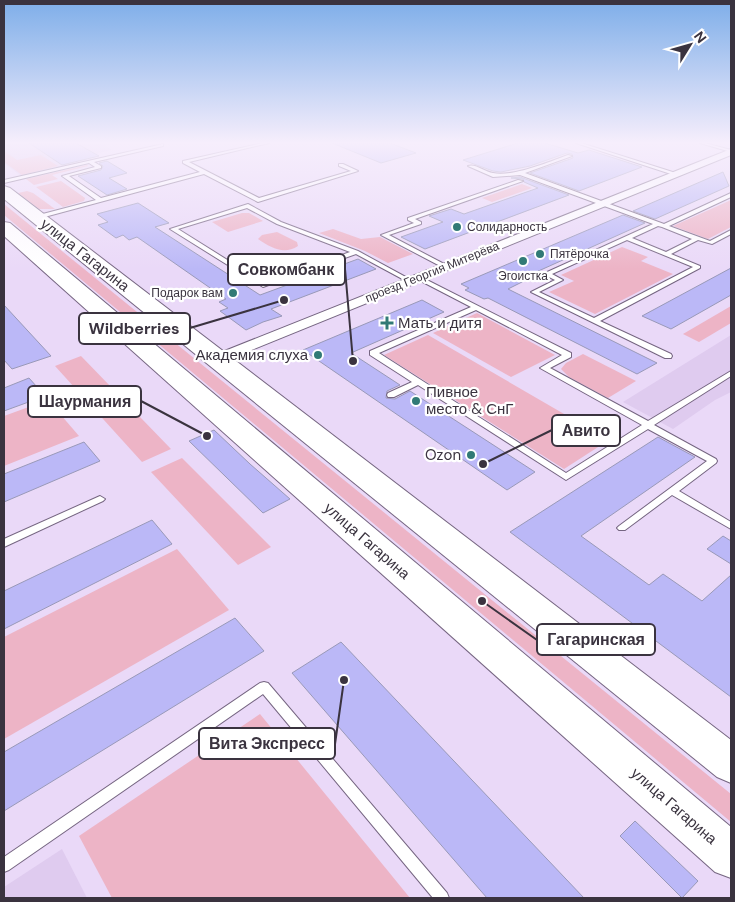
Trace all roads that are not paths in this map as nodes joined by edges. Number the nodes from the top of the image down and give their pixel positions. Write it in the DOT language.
graph roads {
  1 [pos="78,185"];
  2 [pos="156,185"];
  3 [pos="230,185"];
  4 [pos="308,185"];
  5 [pos="511,185"];
  6 [pos="552,185"];
  7 [pos="649,185"];
  8 [pos="4,191"];
  9 [pos="731,195"];
  10 [pos="100,200"];
  11 [pos="603,204"];
  12 [pos="37,217"];
  13 [pos="661,225"];
  14 [pos="4,227"];
  15 [pos="731,232"];
  16 [pos="626,238"];
  17 [pos="698,238"];
  18 [pos="356,252"];
  19 [pos="666,254"];
  20 [pos="446,267"];
  21 [pos="415,279"];
  22 [pos="476,307"];
  23 [pos="594,321"];
  24 [pos="668,356"];
  25 [pos="217,359"];
  26 [pos="731,373"];
  27 [pos="418,382"];
  28 [pos="391,395"];
  29 [pos="648,425"];
  30 [pos="672,491"];
  31 [pos="100,498"];
  32 [pos="731,526"];
  33 [pos="622,528"];
  34 [pos="4,542"];
  35 [pos="731,764"];
  36 [pos="731,856"];
  37 [pos="4,865"];
  38 [pos="442,898"];
  1 -- 10 [label="lane"];
  2 -- 10 [label="lane"];
  3 -- 4 [label="lane"];
  5 -- 20 [label="lane"];
  6 -- 11 [label="lane"];
  7 -- 11 [label="street, проезд Георгия Митерёва"];
  8 -- 12 [label="main road, улица Гагарина"];
  9 -- 13 [label="lane"];
  10 -- 12 [label="lane"];
  11 -- 13 [label="lane"];
  11 -- 20 [label="street, проезд Георгия Митерёва"];
  12 -- 25 [label="main road, улица Гагарина"];
  13 -- 16 [label="lane"];
  13 -- 17 [label="lane"];
  14 -- 36 [label="main road, улица Гагарина"];
  15 -- 17 [label="lane"];
  16 -- 19 [label="lane"];
  16 -- 23 [label="lane"];
  17 -- 19 [label="lane"];
  18 -- 18 [label="lane"];
  18 -- 21 [label="lane"];
  19 -- 23 [label="lane"];
  20 -- 21 [label="street, проезд Георгия Митерёва"];
  21 -- 22 [label="lane"];
  21 -- 25 [label="street, проезд Георгия Митерёва"];
  22 -- 27 [label="lane"];
  22 -- 29 [label="lane"];
  23 -- 24 [label="lane"];
  25 -- 35 [label="main road, улица Гагарина"];
  26 -- 29 [label="lane"];
  27 -- 28 [label="lane"];
  27 -- 29 [label="lane"];
  29 -- 30 [label="lane"];
  30 -- 32 [label="lane"];
  30 -- 33 [label="lane"];
  31 -- 34 [label="lane"];
  37 -- 38 [label="lane"];
}
